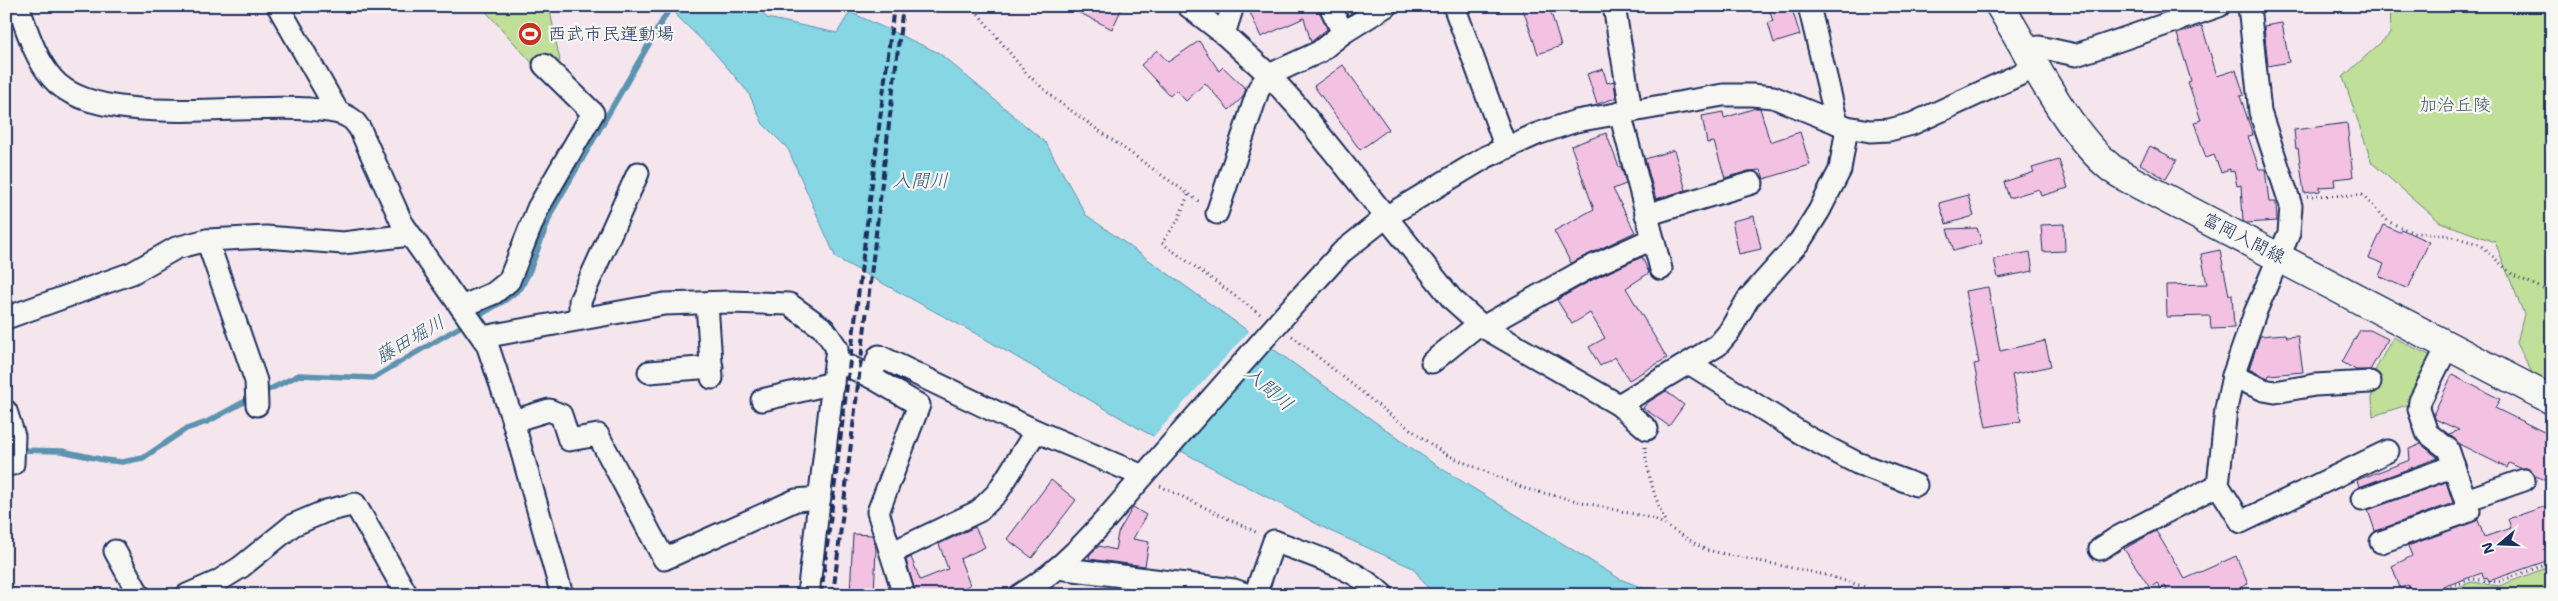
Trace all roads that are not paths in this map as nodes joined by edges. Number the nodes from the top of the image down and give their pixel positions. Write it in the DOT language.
graph roads {
  1 [pos="18,6"];
  2 [pos="278,6"];
  3 [pos="1188,6"];
  4 [pos="1233,6"];
  5 [pos="1330,6"];
  6 [pos="1386,6"];
  7 [pos="1454,6"];
  8 [pos="1614,6"];
  9 [pos="1809,6"];
  10 [pos="2000,6"];
  11 [pos="2219,6"];
  12 [pos="2249,6"];
  13 [pos="1343,33"];
  14 [pos="1224,34"];
  15 [pos="2031,58"];
  16 [pos="544,66"];
  17 [pos="1269,75"];
  18 [pos="338,112"];
  19 [pos="1625,112"];
  20 [pos="1842,125"];
  21 [pos="1506,148"];
  22 [pos="638,174"];
  23 [pos="1752,183"];
  24 [pos="1217,213"];
  25 [pos="1646,215"];
  26 [pos="1386,216"];
  27 [pos="2286,235"];
  28 [pos="410,236"];
  29 [pos="208,240"];
  30 [pos="1652,240"];
  31 [pos="1661,269"];
  32 [pos="707,302"];
  33 [pos="6,318"];
  34 [pos="580,319"];
  35 [pos="472,321"];
  36 [pos="1481,325"];
  37 [pos="2448,345"];
  38 [pos="836,360"];
  39 [pos="1432,362"];
  40 [pos="1689,363"];
  41 [pos="649,372"];
  42 [pos="2233,376"];
  43 [pos="871,377"];
  44 [pos="2370,382"];
  45 [pos="833,383"];
  46 [pos="762,400"];
  47 [pos="2552,400"];
  48 [pos="257,405"];
  49 [pos="1619,406"];
  50 [pos="6,411"];
  51 [pos="513,421"];
  52 [pos="1647,429"];
  53 [pos="1036,431"];
  54 [pos="2388,451"];
  55 [pos="10,464"];
  56 [pos="2454,466"];
  57 [pos="1147,471"];
  58 [pos="2524,480"];
  59 [pos="1916,485"];
  60 [pos="2218,485"];
  61 [pos="820,498"];
  62 [pos="2362,498"];
  63 [pos="2466,500"];
  64 [pos="2381,542"];
  65 [pos="2100,549"];
  66 [pos="115,550"];
  67 [pos="891,553"];
  68 [pos="1058,568"];
  69 [pos="139,595"];
  70 [pos="188,595"];
  71 [pos="407,595"];
  72 [pos="562,595"];
  73 [pos="808,595"];
  74 [pos="904,595"];
  75 [pos="1020,595"];
  76 [pos="1248,595"];
  77 [pos="1255,595"];
  78 [pos="1383,595"];
  1 -- 18 [label="street"];
  2 -- 18 [label="street"];
  3 -- 14 [label="street"];
  4 -- 14 [label="street"];
  5 -- 13 [label="street"];
  6 -- 13 [label="street"];
  7 -- 21 [label="street"];
  8 -- 19 [label="street"];
  9 -- 20 [label="street"];
  10 -- 15 [label="main road, 富岡入間線"];
  11 -- 15 [label="street"];
  12 -- 27 [label="street"];
  13 -- 17 [label="street"];
  14 -- 17 [label="street"];
  15 -- 20 [label="street"];
  15 -- 27 [label="main road, 富岡入間線"];
  16 -- 35 [label="street"];
  17 -- 24 [label="street"];
  17 -- 26 [label="street"];
  18 -- 28 [label="street"];
  19 -- 20 [label="street"];
  19 -- 21 [label="street"];
  19 -- 25 [label="street"];
  20 -- 40 [label="street"];
  21 -- 26 [label="street"];
  22 -- 34 [label="street"];
  23 -- 25 [label="street"];
  25 -- 30 [label="street"];
  26 -- 36 [label="street"];
  26 -- 57 [label="street, bridge"];
  27 -- 37 [label="main road, 富岡入間線"];
  27 -- 42 [label="street"];
  28 -- 29 [label="street"];
  28 -- 35 [label="street"];
  29 -- 33 [label="street"];
  29 -- 48 [label="street"];
  30 -- 31 [label="street"];
  30 -- 36 [label="street"];
  32 -- 34 [label="street"];
  32 -- 38 [label="street"];
  32 -- 41 [label="street"];
  34 -- 35 [label="street"];
  35 -- 51 [label="street"];
  36 -- 39 [label="street"];
  36 -- 49 [label="street"];
  37 -- 47 [label="main road, 富岡入間線"];
  37 -- 56 [label="street"];
  38 -- 43 [label="street"];
  38 -- 45 [label="street"];
  40 -- 49 [label="street"];
  40 -- 59 [label="street"];
  42 -- 44 [label="street"];
  42 -- 60 [label="street"];
  43 -- 53 [label="street"];
  43 -- 67 [label="street"];
  45 -- 46 [label="street"];
  45 -- 61 [label="street"];
  49 -- 52 [label="street"];
  50 -- 55 [label="street"];
  51 -- 61 [label="street"];
  51 -- 72 [label="street"];
  53 -- 57 [label="street"];
  53 -- 67 [label="street"];
  54 -- 60 [label="street"];
  56 -- 62 [label="street"];
  56 -- 63 [label="street"];
  57 -- 68 [label="street"];
  58 -- 63 [label="street"];
  60 -- 65 [label="street"];
  61 -- 73 [label="street"];
  63 -- 64 [label="street"];
  66 -- 69 [label="street"];
  67 -- 74 [label="street"];
  68 -- 75 [label="street"];
  68 -- 76 [label="street"];
  70 -- 71 [label="street"];
  77 -- 78 [label="street"];
}
